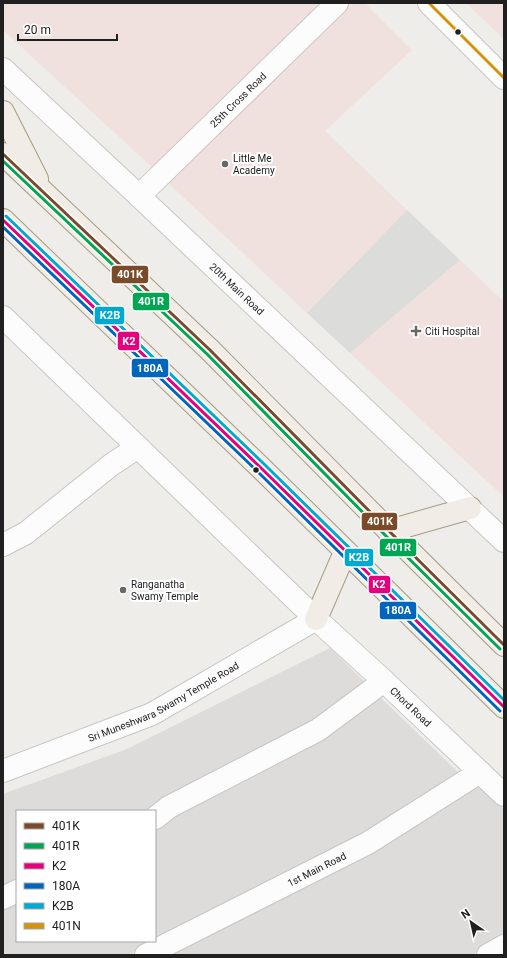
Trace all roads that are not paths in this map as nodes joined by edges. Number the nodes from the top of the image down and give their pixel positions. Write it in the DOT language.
graph roads {
  1 [pos="336,3"];
  2 [pos="429,3"];
  3 [pos="3,69"];
  4 [pos="504,78"];
  5 [pos="3,112"];
  6 [pos="3,154"];
  7 [pos="44,192"];
  8 [pos="139,196"];
  9 [pos="5,224"];
  10 [pos="6,324"];
  11 [pos="138,447"];
  12 [pos="470,508"];
  13 [pos="389,531"];
  14 [pos="504,541"];
  15 [pos="3,545"];
  16 [pos="345,552"];
  17 [pos="316,619"];
  18 [pos="500,641"];
  19 [pos="384,681"];
  20 [pos="504,707"];
  21 [pos="3,771"];
  22 [pos="480,772"];
  23 [pos="504,795"];
  24 [pos="156,817"];
  25 [pos="16,892"];
  26 [pos="3,898"];
  27 [pos="504,946"];
  28 [pos="146,955"];
  29 [pos="488,955"];
  1 -- 8 [label="street, 25th Cross Road"];
  2 -- 4 [label="street"];
  3 -- 8 [label="street, 20th Main Road"];
  5 -- 7 [label="main road"];
  6 -- 7 [label="main road"];
  7 -- 13 [label="main road"];
  8 -- 12 [label="street, 20th Main Road"];
  9 -- 16 [label="main road"];
  10 -- 11 [label="street, Chord Road"];
  11 -- 15 [label="street"];
  11 -- 17 [label="street, Chord Road"];
  12 -- 13 [label="main road"];
  12 -- 14 [label="street"];
  13 -- 18 [label="main road"];
  16 -- 17 [label="main road"];
  16 -- 20 [label="main road"];
  17 -- 19 [label="street, Chord Road"];
  17 -- 21 [label="street, Sri Muneshwara Swamy Temple Road"];
  19 -- 22 [label="street, Chord Road"];
  19 -- 24 [label="street"];
  22 -- 23 [label="street, Chord Road"];
  22 -- 28 [label="street, 1st Main Road"];
  25 -- 26 [label="street"];
  27 -- 29 [label="street"];
}
